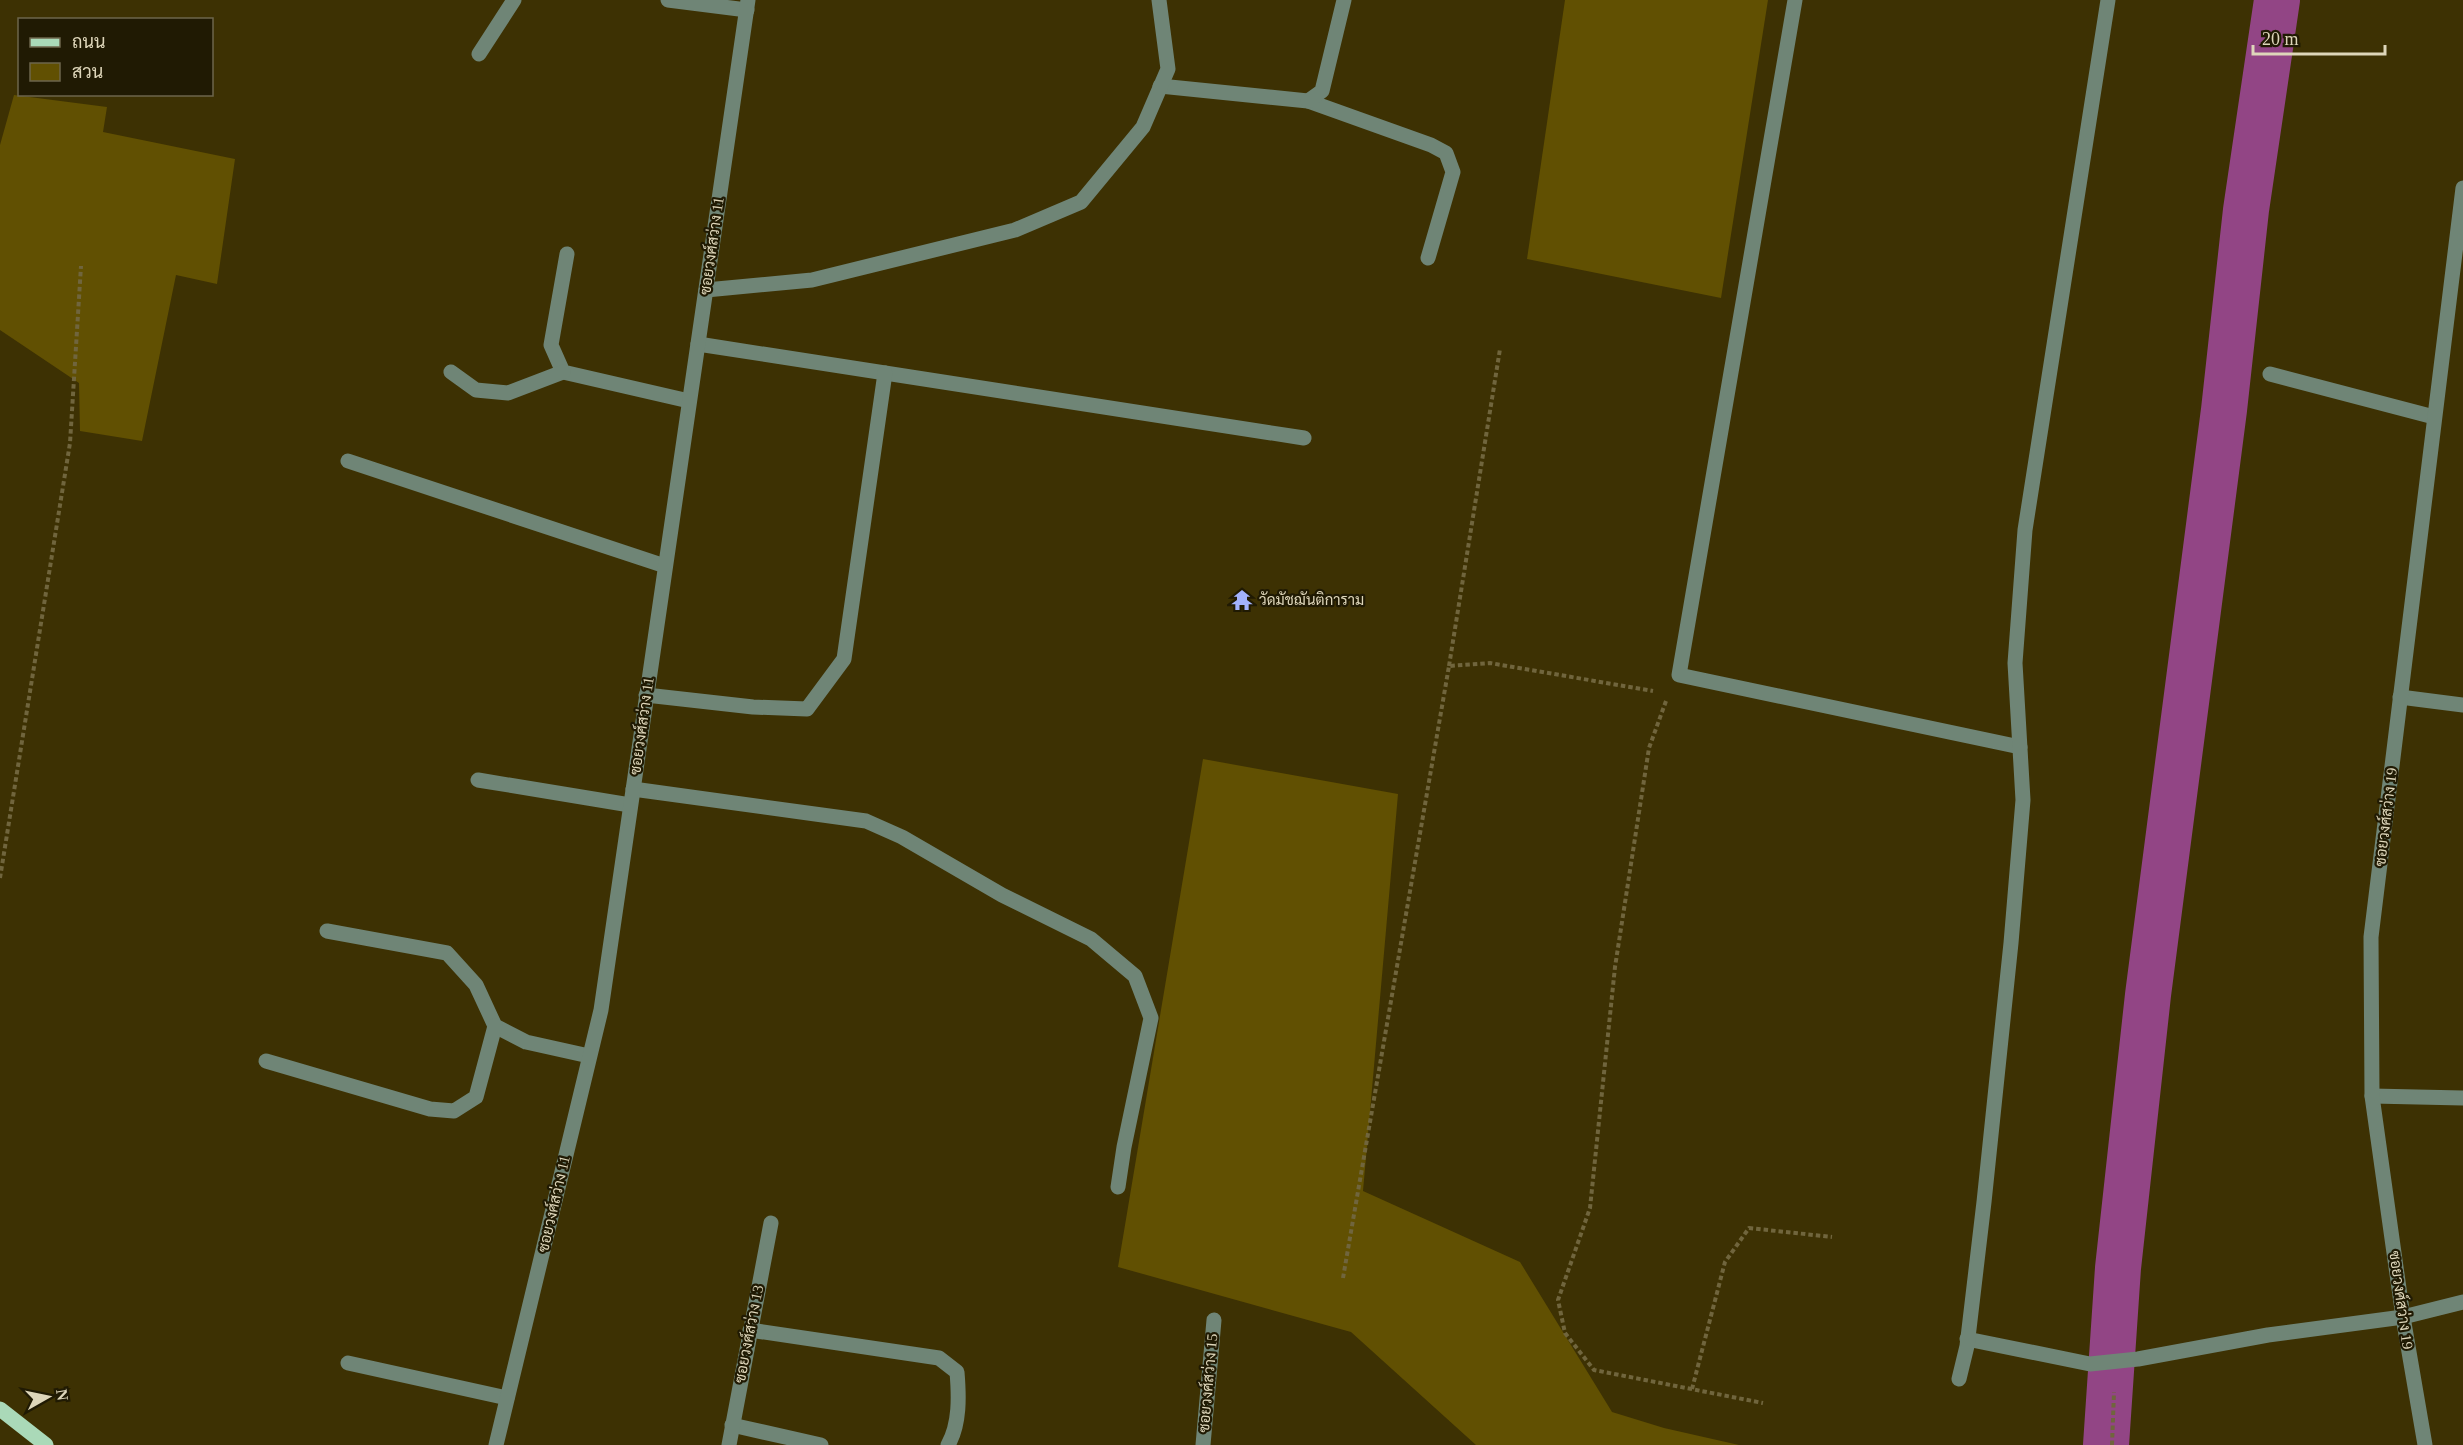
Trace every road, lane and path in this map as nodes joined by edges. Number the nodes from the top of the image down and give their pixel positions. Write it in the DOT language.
graph roads {
  1 [pos="514,0"];
  2 [pos="668,0"];
  3 [pos="1159,0"];
  4 [pos="1344,0"];
  5 [pos="1795,0"];
  6 [pos="2108,0"];
  7 [pos="747,5"];
  8 [pos="479,54"];
  9 [pos="1160,86"];
  10 [pos="1308,101"];
  11 [pos="2463,188"];
  12 [pos="2461,213"];
  13 [pos="567,254"];
  14 [pos="1428,258"];
  15 [pos="81,266"];
  16 [pos="706,290"];
  17 [pos="698,344"];
  18 [pos="1500,349"];
  19 [pos="451,372"];
  20 [pos="562,372"];
  21 [pos="885,373"];
  22 [pos="2270,374"];
  23 [pos="689,401"];
  24 [pos="2434,417"];
  25 [pos="1304,438"];
  26 [pos="348,460"];
  27 [pos="665,566"];
  28 [pos="1449,666"];
  29 [pos="1679,675"];
  30 [pos="1669,694"];
  31 [pos="646,695"];
  32 [pos="2400,697"];
  33 [pos="2463,705"];
  34 [pos="2020,747"];
  35 [pos="478,780"];
  36 [pos="633,789"];
  37 [pos="630,805"];
  38 [pos="0,879"];
  39 [pos="327,931"];
  40 [pos="495,1026"];
  41 [pos="589,1056"];
  42 [pos="266,1061"];
  43 [pos="2373,1096"];
  44 [pos="2463,1098"];
  45 [pos="1118,1187"];
  46 [pos="771,1223"];
  47 [pos="1832,1237"];
  48 [pos="1343,1278"];
  49 [pos="2463,1302"];
  50 [pos="2403,1317"];
  51 [pos="1214,1320"];
  52 [pos="750,1330"];
  53 [pos="1967,1339"];
  54 [pos="348,1363"];
  55 [pos="1959,1379"];
  56 [pos="2115,1387"];
  57 [pos="1692,1389"];
  58 [pos="507,1398"];
  59 [pos="1763,1403"];
  60 [pos="0,1409"];
  61 [pos="732,1425"];
  62 [pos="46,1445"];
  63 [pos="496,1445"];
  64 [pos="729,1445"];
  65 [pos="821,1445"];
  66 [pos="948,1445"];
  67 [pos="1203,1445"];
  68 [pos="2112,1445"];
  69 [pos="2425,1445"];
  1 -- 8 [label="street"];
  2 -- 7 [label="street"];
  3 -- 9 [label="street"];
  4 -- 10 [label="street"];
  5 -- 29 [label="street"];
  6 -- 34 [label="street"];
  7 -- 16 [label="street, ซอยวงศ์สว่าง 11"];
  9 -- 10 [label="street"];
  9 -- 16 [label="street"];
  10 -- 14 [label="street"];
  11 -- 12 [label="street, ซอยวงศ์สว่าง 19"];
  12 -- 24 [label="street, ซอยวงศ์สว่าง 19"];
  13 -- 20 [label="street"];
  15 -- 38 [label="path"];
  16 -- 17 [label="street, ซอยวงศ์สว่าง 11"];
  17 -- 21 [label="street"];
  17 -- 23 [label="street, ซอยวงศ์สว่าง 11"];
  18 -- 28 [label="path"];
  19 -- 20 [label="street"];
  20 -- 23 [label="street"];
  21 -- 25 [label="street"];
  21 -- 31 [label="street"];
  22 -- 24 [label="street"];
  23 -- 27 [label="street, ซอยวงศ์สว่าง 11"];
  24 -- 32 [label="street, ซอยวงศ์สว่าง 19"];
  26 -- 27 [label="street"];
  27 -- 31 [label="street, ซอยวงศ์สว่าง 11"];
  28 -- 30 [label="path"];
  28 -- 48 [label="path"];
  29 -- 30 [label="path"];
  29 -- 34 [label="street"];
  30 -- 57 [label="path"];
  31 -- 36 [label="street, ซอยวงศ์สว่าง 11"];
  32 -- 33 [label="street"];
  32 -- 43 [label="street, ซอยวงศ์สว่าง 19"];
  34 -- 53 [label="street"];
  35 -- 37 [label="street"];
  36 -- 37 [label="street, ซอยวงศ์สว่าง 11"];
  36 -- 45 [label="street"];
  37 -- 41 [label="street, ซอยวงศ์สว่าง 11"];
  39 -- 40 [label="street"];
  40 -- 41 [label="street"];
  40 -- 42 [label="street"];
  41 -- 58 [label="street, ซอยวงศ์สว่าง 11"];
  43 -- 44 [label="street"];
  43 -- 50 [label="street, ซอยวงศ์สว่าง 19"];
  46 -- 52 [label="street, ซอยวงศ์สว่าง 13"];
  47 -- 57 [label="path"];
  49 -- 50 [label="street"];
  50 -- 53 [label="street"];
  50 -- 69 [label="street, ซอยวงศ์สว่าง 19"];
  51 -- 67 [label="street, ซอยวงศ์สว่าง 15"];
  52 -- 61 [label="street, ซอยวงศ์สว่าง 13"];
  52 -- 66 [label="street"];
  53 -- 55 [label="street"];
  54 -- 58 [label="street"];
  56 -- 68 [label="path"];
  57 -- 59 [label="path"];
  58 -- 63 [label="street, ซอยวงศ์สว่าง 11"];
  60 -- 62 [label="main road"];
  61 -- 64 [label="street, ซอยวงศ์สว่าง 13"];
  61 -- 65 [label="street"];
}
